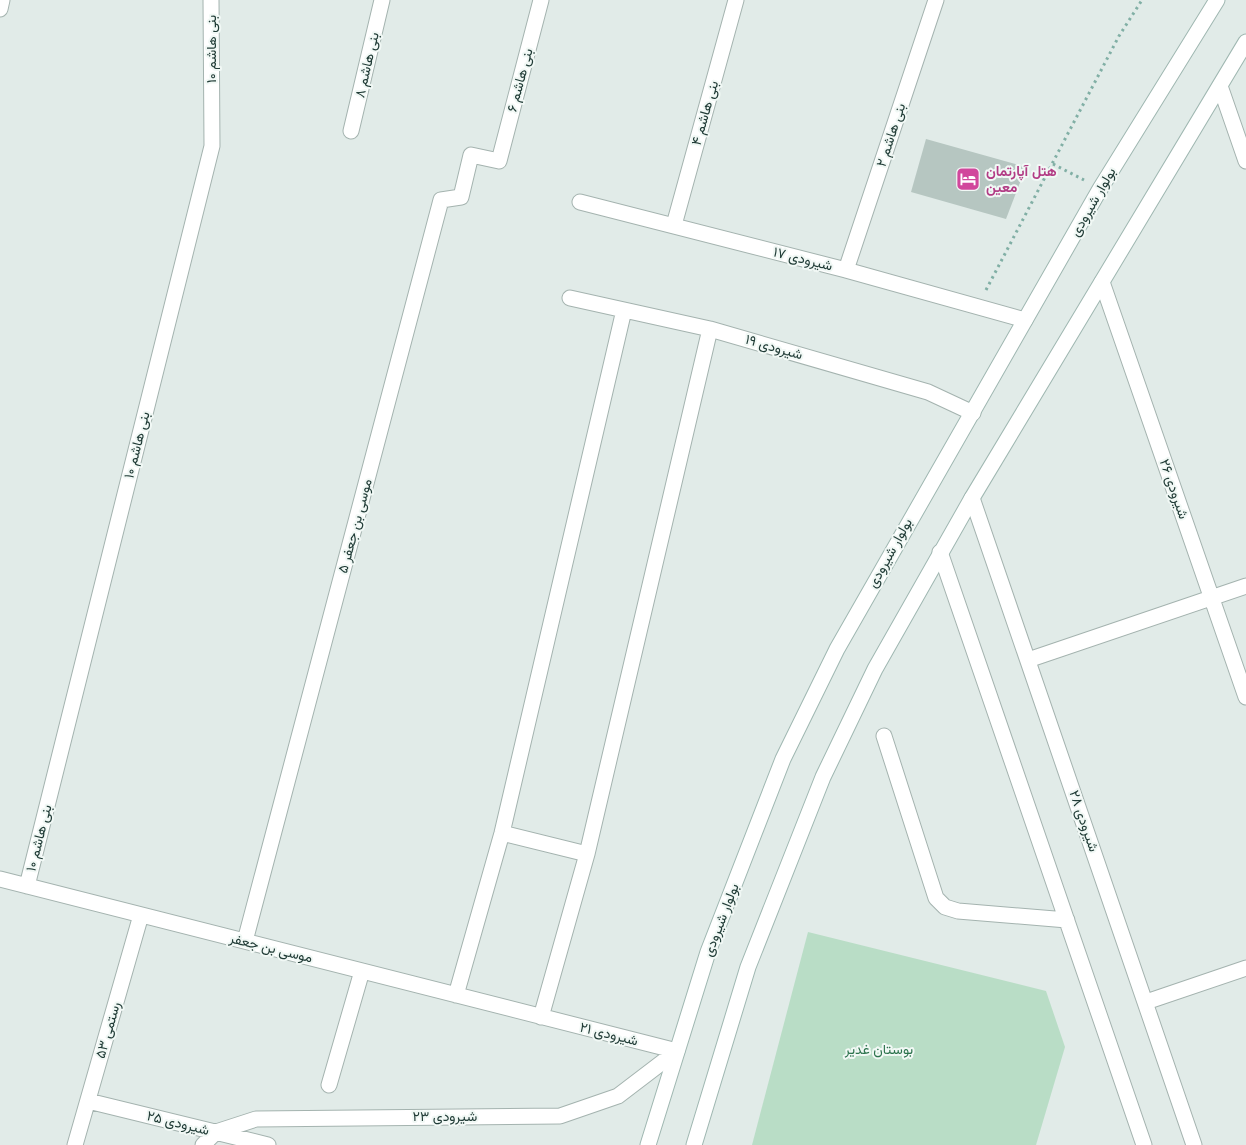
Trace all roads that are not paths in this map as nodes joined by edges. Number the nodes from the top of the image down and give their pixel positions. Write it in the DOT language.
graph roads {
  1 [pos="2,0"];
  2 [pos="211,0"];
  3 [pos="382,0"];
  4 [pos="541,0"];
  5 [pos="736,0"];
  6 [pos="936,0"];
  7 [pos="1217,0"];
  8 [pos="0,9"];
  9 [pos="1246,42"];
  10 [pos="1220,86"];
  11 [pos="352,131"];
  12 [pos="500,161"];
  13 [pos="1246,161"];
  14 [pos="580,202"];
  15 [pos="674,226"];
  16 [pos="846,270"];
  17 [pos="1102,282"];
  18 [pos="570,298"];
  19 [pos="624,310"];
  20 [pos="1025,320"];
  21 [pos="710,329"];
  22 [pos="973,413"];
  23 [pos="972,498"];
  24 [pos="940,552"];
  25 [pos="1246,586"];
  26 [pos="1212,598"];
  27 [pos="1028,660"];
  28 [pos="1246,697"];
  29 [pos="884,736"];
  30 [pos="502,833"];
  31 [pos="587,854"];
  32 [pos="0,879"];
  33 [pos="27,886"];
  34 [pos="141,915"];
  35 [pos="1067,920"];
  36 [pos="245,941"];
  37 [pos="1246,968"];
  38 [pos="362,971"];
  39 [pos="456,995"];
  40 [pos="1146,1002"];
  41 [pos="542,1017"];
  42 [pos="677,1051"];
  43 [pos="329,1085"];
  44 [pos="88,1101"];
  45 [pos="216,1132"];
  46 [pos="75,1145"];
  47 [pos="203,1145"];
  48 [pos="268,1145"];
  49 [pos="648,1145"];
  50 [pos="694,1145"];
  51 [pos="1144,1145"];
  52 [pos="1194,1145"];
  1 -- 8 [label="street"];
  2 -- 33 [label="street, بنی هاشم ۱۰"];
  3 -- 11 [label="street, بنی هاشم ۸"];
  4 -- 12 [label="street, بنی هاشم ۶"];
  5 -- 15 [label="street, بنی هاشم ۴"];
  6 -- 16 [label="street, بنی هاشم ۲"];
  7 -- 20 [label="street, بولوار شیرودی"];
  9 -- 10 [label="street"];
  10 -- 13 [label="street"];
  10 -- 17 [label="street"];
  12 -- 36 [label="street, موسی بن جعفر ۵"];
  14 -- 15 [label="street, شیرودی ۱۷"];
  15 -- 16 [label="street, شیرودی ۱۷"];
  16 -- 20 [label="street, شیرودی ۱۷"];
  17 -- 23 [label="street"];
  17 -- 26 [label="street, شیرودی ۲۶"];
  18 -- 19 [label="street, شیرودی ۱۹"];
  19 -- 21 [label="street, شیرودی ۱۹"];
  19 -- 30 [label="street"];
  20 -- 22 [label="street, بولوار شیرودی"];
  21 -- 22 [label="street, شیرودی ۱۹"];
  21 -- 31 [label="street"];
  22 -- 42 [label="street, بولوار شیرودی"];
  23 -- 24 [label="street"];
  23 -- 27 [label="street, شیرودی ۲۸"];
  24 -- 35 [label="street"];
  24 -- 50 [label="street"];
  25 -- 26 [label="street"];
  26 -- 27 [label="street"];
  26 -- 28 [label="street, شیرودی ۲۶"];
  27 -- 40 [label="street, شیرودی ۲۸"];
  29 -- 35 [label="street"];
  30 -- 31 [label="street"];
  30 -- 39 [label="street"];
  31 -- 41 [label="street"];
  32 -- 33 [label="street, موسی بن جعفر"];
  33 -- 34 [label="street, موسی بن جعفر"];
  34 -- 36 [label="street, موسی بن جعفر"];
  34 -- 44 [label="street, رستمی ۵۳"];
  35 -- 51 [label="street"];
  36 -- 38 [label="street, موسی بن جعفر"];
  37 -- 40 [label="street"];
  38 -- 39 [label="street, موسی بن جعفر"];
  38 -- 43 [label="street"];
  39 -- 41 [label="street, موسی بن جعفر"];
  40 -- 52 [label="street, شیرودی ۲۸"];
  41 -- 42 [label="street, شیرودی ۲۱"];
  42 -- 45 [label="street, شیرودی ۲۳"];
  42 -- 49 [label="street, بولوار شیرودی"];
  44 -- 45 [label="street, شیرودی ۲۵"];
  44 -- 46 [label="street, رستمی ۵۳"];
  45 -- 47 [label="street, شیرودی ۲۳"];
  45 -- 48 [label="street, شیرودی ۲۵"];
}
